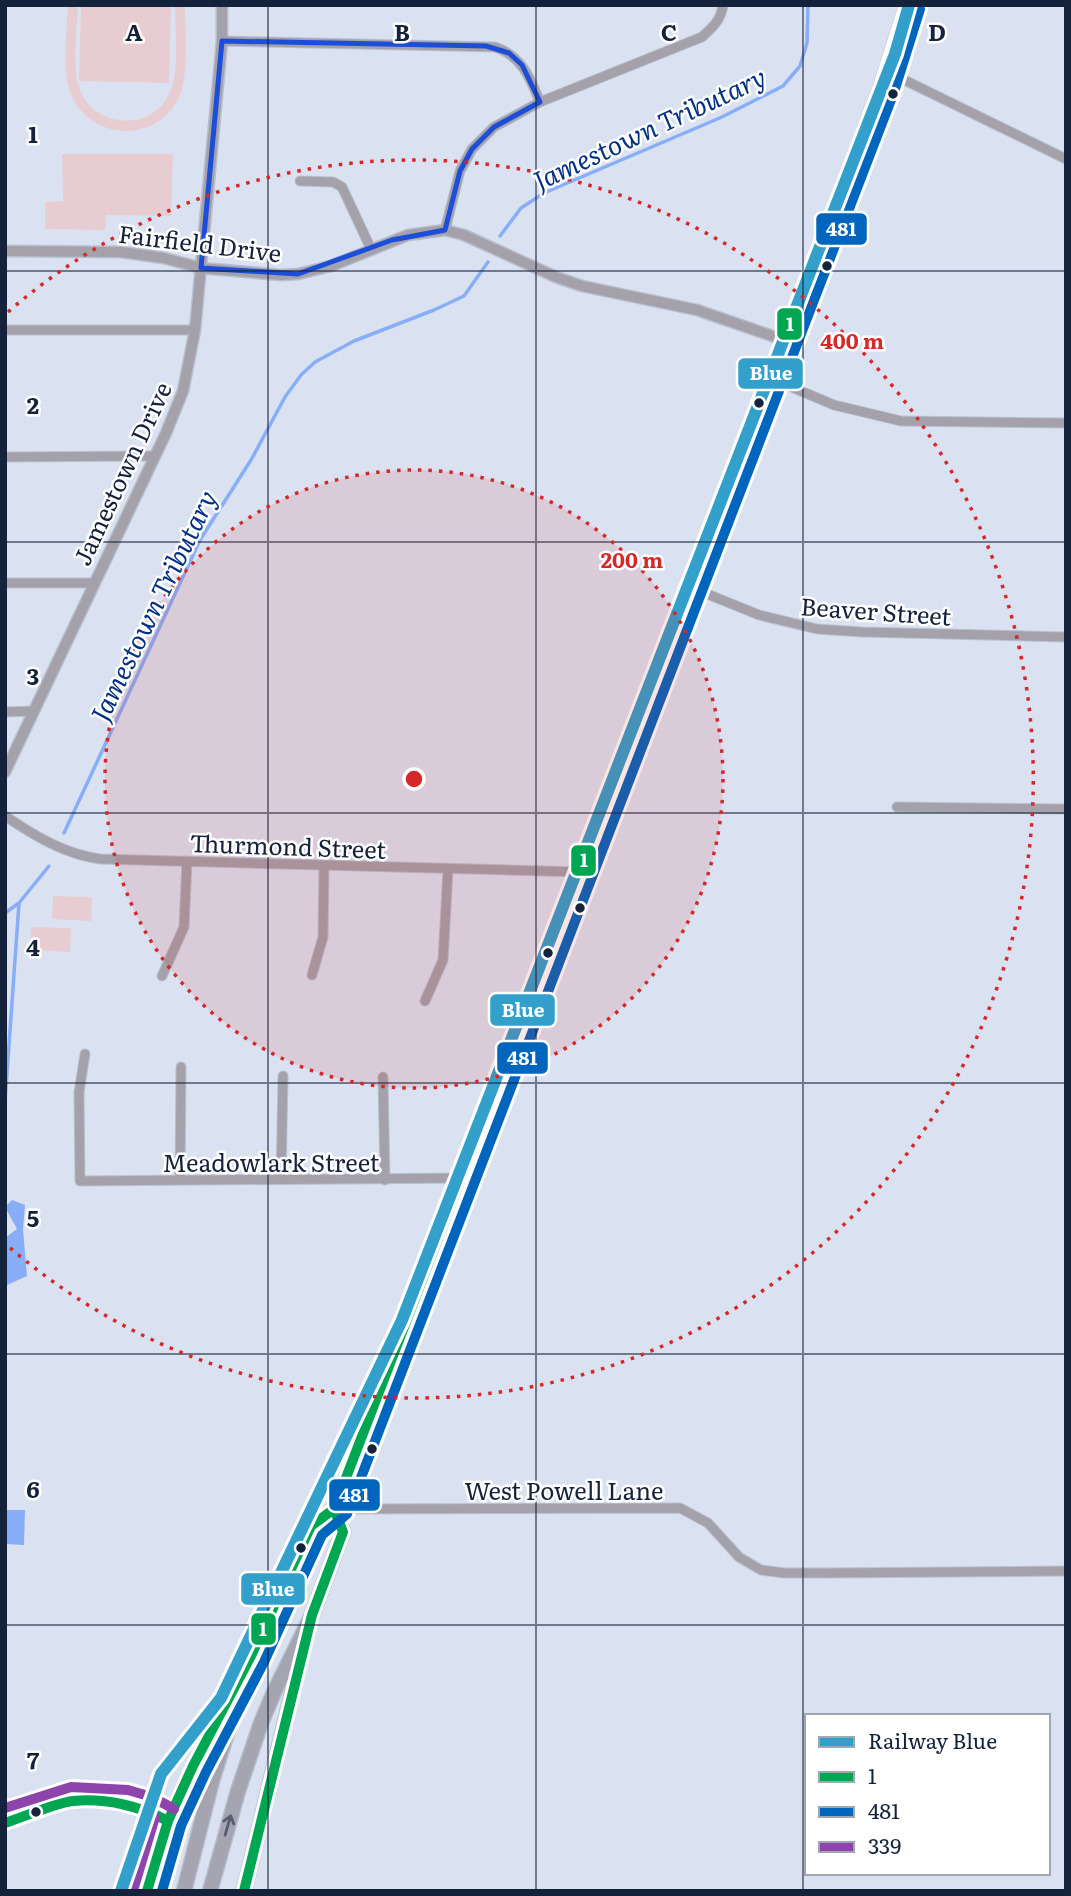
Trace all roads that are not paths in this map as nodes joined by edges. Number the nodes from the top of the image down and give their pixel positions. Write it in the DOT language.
graph roads {
  1 [pos="222,5"];
  2 [pos="723,5"];
  3 [pos="907,5"];
  4 [pos="222,41"];
  5 [pos="886,71"];
  6 [pos="540,102"];
  7 [pos="1066,159"];
  8 [pos="300,181"];
  9 [pos="445,230"];
  10 [pos="371,249"];
  11 [pos="5,251"];
  12 [pos="201,268"];
  13 [pos="5,330"];
  14 [pos="195,330"];
  15 [pos="784,340"];
  16 [pos="770,378"];
  17 [pos="1066,423"];
  18 [pos="154,456"];
  19 [pos="5,457"];
  20 [pos="5,583"];
  21 [pos="93,583"];
  22 [pos="690,587"];
  23 [pos="1066,637"];
  24 [pos="5,712"];
  25 [pos="34,712"];
  26 [pos="5,772"];
  27 [pos="897,807"];
  28 [pos="1066,809"];
  29 [pos="5,816"];
  30 [pos="187,861"];
  31 [pos="324,866"];
  32 [pos="447,870"];
  33 [pos="580,872"];
  34 [pos="312,975"];
  35 [pos="162,976"];
  36 [pos="425,1001"];
  37 [pos="85,1054"];
  38 [pos="181,1067"];
  39 [pos="283,1076"];
  40 [pos="383,1077"];
  41 [pos="463,1178"];
  42 [pos="281,1179"];
  43 [pos="180,1180"];
  44 [pos="385,1180"];
  45 [pos="334,1509"];
  46 [pos="1066,1571"];
  47 [pos="312,1615"];
  48 [pos="251,1656"];
  49 [pos="147,1891"];
  50 [pos="184,1891"];
  51 [pos="210,1891"];
  52 [pos="244,1891"];
  1 -- 4 [label="street, Jamestown Drive"];
  2 -- 6 [label="street"];
  3 -- 5 [label="main road"];
  4 -- 6 [label="street"];
  4 -- 12 [label="street, Jamestown Drive"];
  5 -- 7 [label="street"];
  5 -- 15 [label="main road"];
  6 -- 9 [label="street"];
  8 -- 10 [label="street"];
  9 -- 10 [label="street, Fairfield Drive"];
  9 -- 15 [label="street, Fairfield Drive"];
  10 -- 12 [label="street, Fairfield Drive"];
  11 -- 12 [label="street, Fairfield Drive"];
  12 -- 14 [label="street, Jamestown Drive"];
  13 -- 14 [label="street"];
  14 -- 18 [label="street, Jamestown Drive"];
  15 -- 16 [label="main road"];
  16 -- 17 [label="street"];
  16 -- 22 [label="main road"];
  18 -- 19 [label="street"];
  18 -- 21 [label="street, Jamestown Drive"];
  20 -- 21 [label="street"];
  21 -- 25 [label="street, Jamestown Drive"];
  22 -- 23 [label="street, Beaver Street"];
  22 -- 33 [label="main road"];
  24 -- 25 [label="street"];
  25 -- 26 [label="street, Jamestown Drive"];
  27 -- 28 [label="street"];
  29 -- 30 [label="street, Thurmond Street"];
  30 -- 31 [label="street, Thurmond Street"];
  30 -- 35 [label="street"];
  31 -- 32 [label="street, Thurmond Street"];
  31 -- 34 [label="street"];
  32 -- 33 [label="street, Thurmond Street"];
  32 -- 36 [label="street"];
  33 -- 41 [label="main road"];
  37 -- 43 [label="street, Meadowlark Street"];
  38 -- 43 [label="street"];
  39 -- 42 [label="street"];
  40 -- 44 [label="street"];
  41 -- 44 [label="street, Meadowlark Street"];
  41 -- 45 [label="main road"];
  42 -- 43 [label="street, Meadowlark Street"];
  42 -- 44 [label="street, Meadowlark Street"];
  45 -- 46 [label="street, West Powell Lane"];
  45 -- 47 [label="main road"];
  45 -- 48 [label="main road"];
  51 -- 47 [label="main road, one-way"];
  47 -- 52 [label="main road"];
  48 -- 49 [label="main road"];
  48 -- 50 [label="main road"];
}
